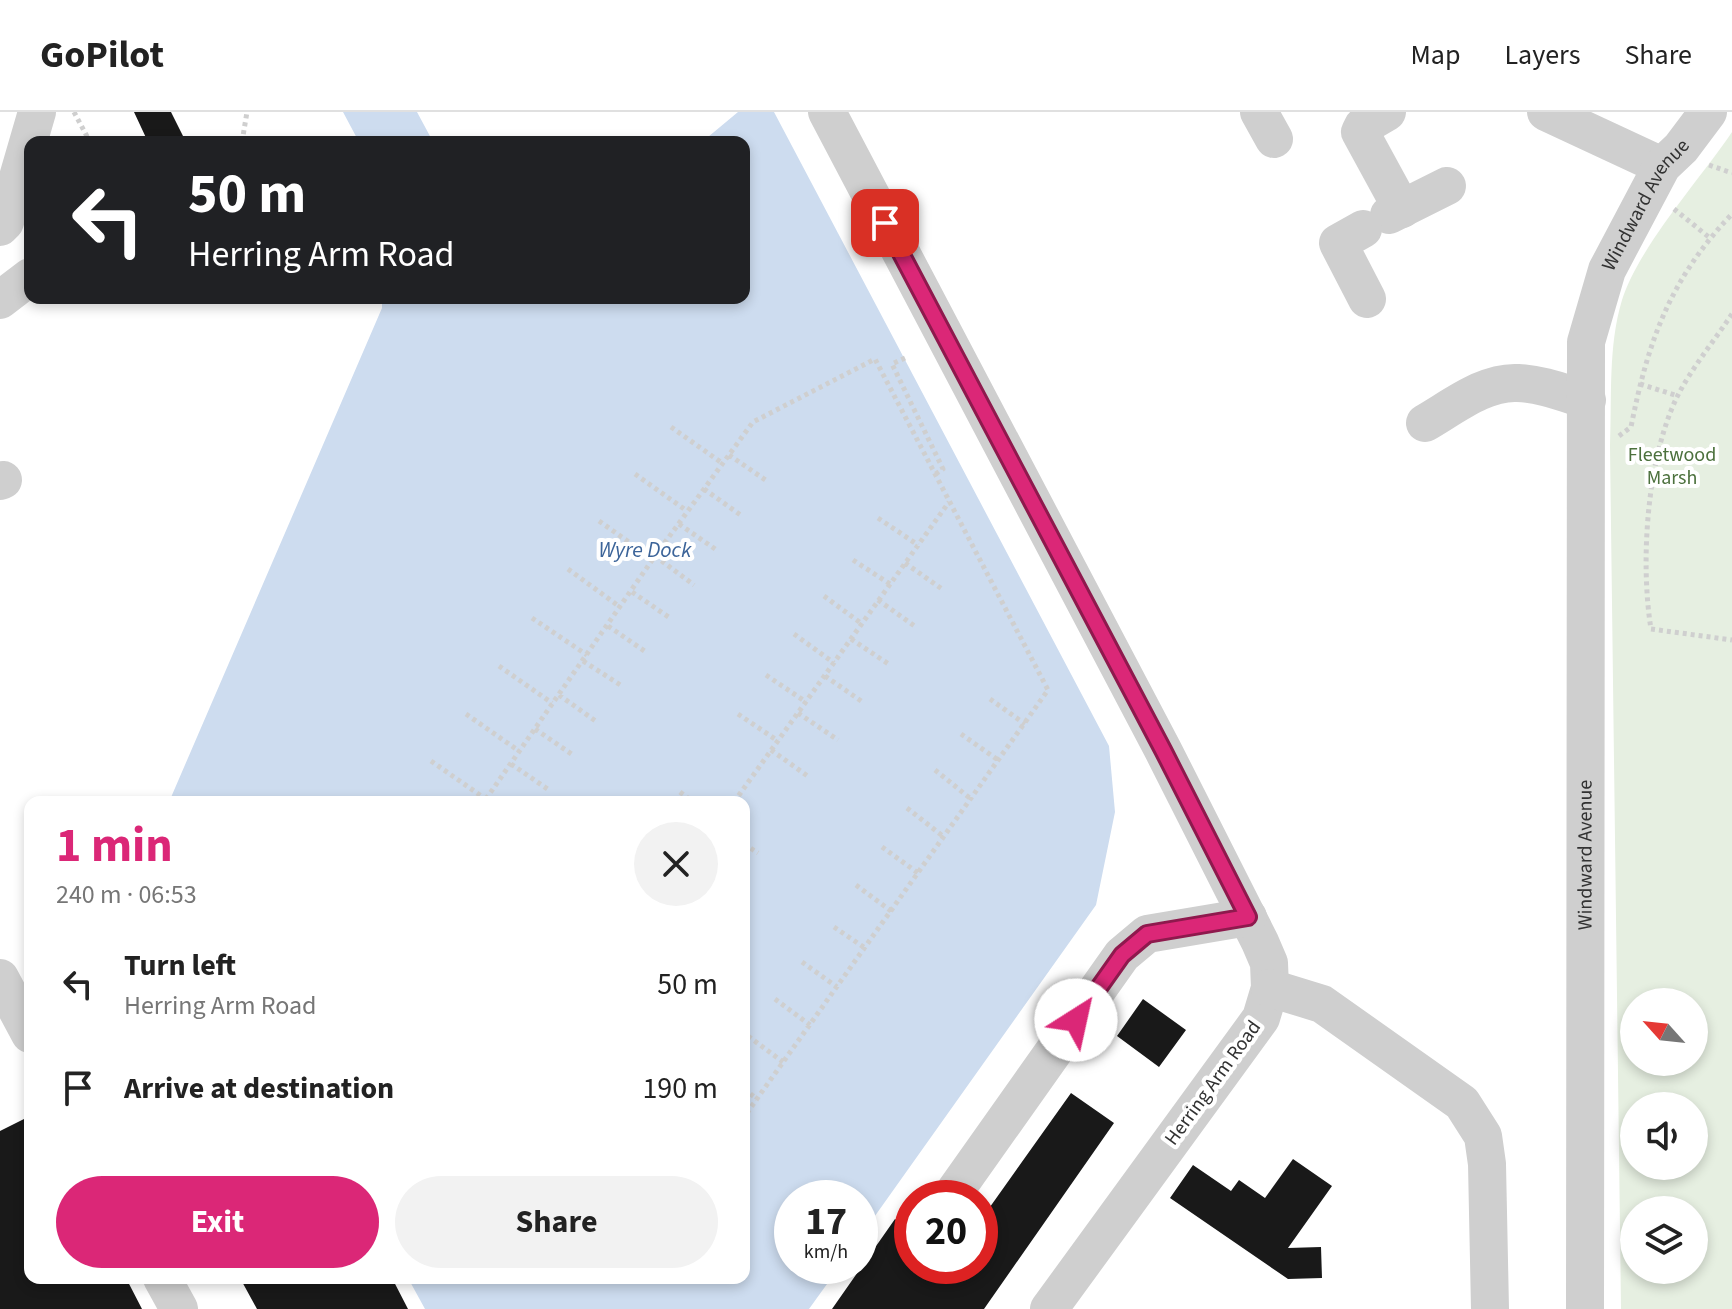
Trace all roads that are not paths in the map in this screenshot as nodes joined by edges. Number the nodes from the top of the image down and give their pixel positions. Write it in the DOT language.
graph roads {
  1 [pos="37,112"];
  2 [pos="827,112"];
  3 [pos="1387,112"];
  4 [pos="1546,112"];
  5 [pos="1708,112"];
  6 [pos="30,136"];
  7 [pos="24,157"];
  8 [pos="1655,181"];
  9 [pos="1447,186"];
  10 [pos="1385,218"];
  11 [pos="0,227"];
  12 [pos="24,282"];
  13 [pos="1367,299"];
  14 [pos="0,300"];
  15 [pos="1587,400"];
  16 [pos="1425,423"];
  17 [pos="1248,917"];
  18 [pos="0,978"];
  19 [pos="1270,988"];
  20 [pos="24,1023"];
  21 [pos="963,1180"];
  22 [pos="165,1284"];
  23 [pos="179,1309"];
  24 [pos="1049,1309"];
  25 [pos="1490,1309"];
  26 [pos="1585,1309"];
  1 -- 6 [label="street"];
  2 -- 17 [label="street"];
  3 -- 10 [label="street"];
  4 -- 8 [label="street"];
  5 -- 8 [label="street, Windward Avenue"];
  7 -- 11 [label="street"];
  8 -- 15 [label="street, Windward Avenue"];
  9 -- 10 [label="street"];
  10 -- 13 [label="street"];
  12 -- 14 [label="street"];
  15 -- 16 [label="street"];
  15 -- 26 [label="street, Windward Avenue"];
  17 -- 19 [label="street"];
  17 -- 21 [label="street"];
  18 -- 20 [label="street"];
  19 -- 24 [label="street, Herring Arm Road"];
  19 -- 25 [label="street"];
  22 -- 23 [label="street"];
}
